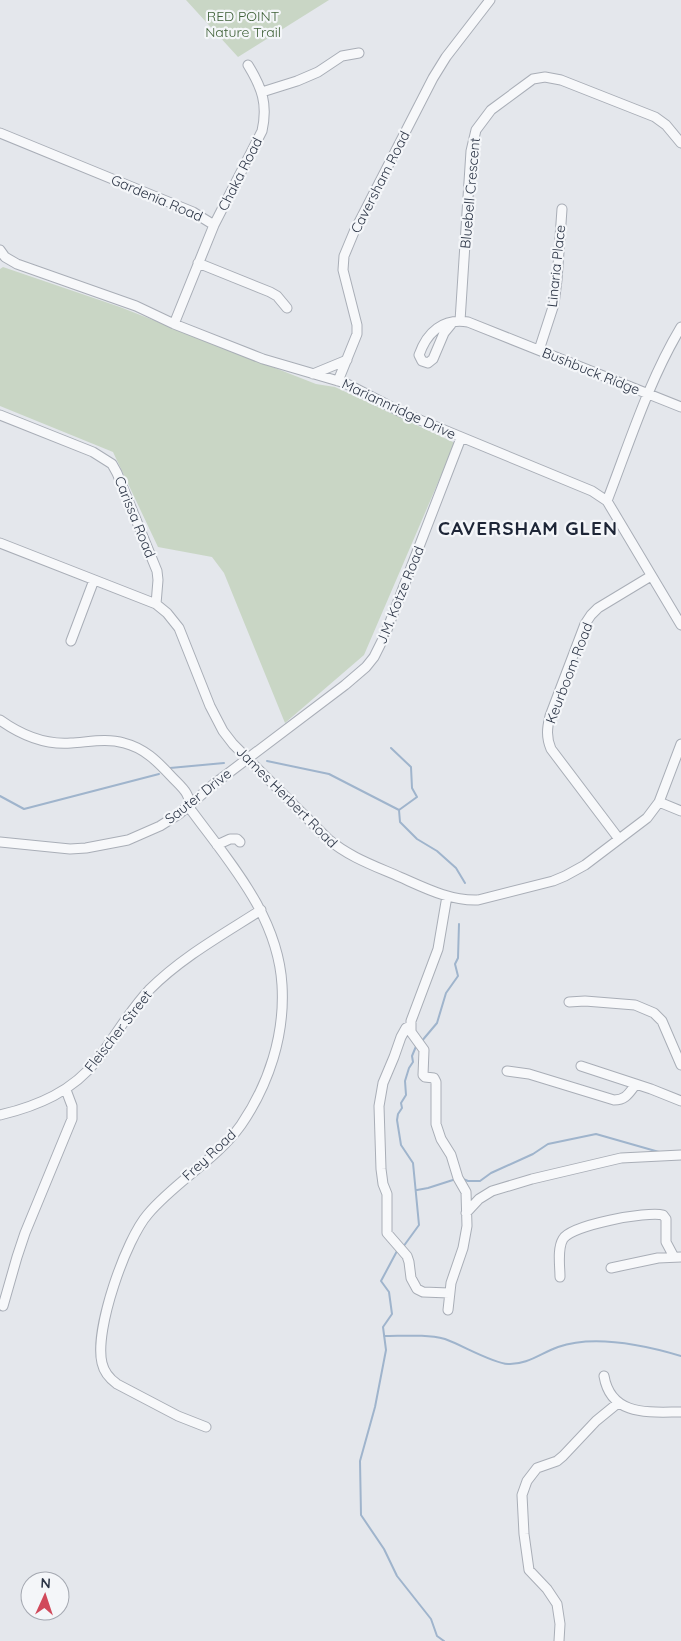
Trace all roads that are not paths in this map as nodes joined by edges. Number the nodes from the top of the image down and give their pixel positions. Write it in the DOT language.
graph roads {
  1 [pos="490,0"];
  2 [pos="358,53"];
  3 [pos="248,65"];
  4 [pos="262,92"];
  5 [pos="0,133"];
  6 [pos="681,143"];
  7 [pos="562,209"];
  8 [pos="214,224"];
  9 [pos="2,256"];
  10 [pos="198,263"];
  11 [pos="287,308"];
  12 [pos="457,321"];
  13 [pos="174,324"];
  14 [pos="681,327"];
  15 [pos="539,350"];
  16 [pos="347,360"];
  17 [pos="313,374"];
  18 [pos="338,381"];
  19 [pos="649,394"];
  20 [pos="681,407"];
  21 [pos="0,415"];
  22 [pos="461,438"];
  23 [pos="607,501"];
  24 [pos="0,543"];
  25 [pos="651,576"];
  26 [pos="94,580"];
  27 [pos="156,604"];
  28 [pos="681,625"];
  29 [pos="71,641"];
  30 [pos="0,720"];
  31 [pos="681,744"];
  32 [pos="248,758"];
  33 [pos="659,802"];
  34 [pos="190,803"];
  35 [pos="681,811"];
  36 [pos="619,840"];
  37 [pos="0,842"];
  38 [pos="240,842"];
  39 [pos="217,845"];
  40 [pos="447,896"];
  41 [pos="261,910"];
  42 [pos="569,1002"];
  43 [pos="411,1030"];
  44 [pos="681,1065"];
  45 [pos="581,1066"];
  46 [pos="507,1071"];
  47 [pos="636,1084"];
  48 [pos="66,1090"];
  49 [pos="681,1101"];
  50 [pos="0,1115"];
  51 [pos="681,1155"];
  52 [pos="466,1213"];
  53 [pos="677,1257"];
  54 [pos="611,1268"];
  55 [pos="560,1277"];
  56 [pos="449,1293"];
  57 [pos="3,1306"];
  58 [pos="448,1310"];
  59 [pos="604,1376"];
  60 [pos="618,1403"];
  61 [pos="681,1412"];
  62 [pos="206,1427"];
  63 [pos="559,1641"];
  1 -- 16 [label="street, Caversham Road"];
  2 -- 4 [label="street"];
  3 -- 4 [label="street, Chaka Road"];
  4 -- 8 [label="street, Chaka Road"];
  5 -- 8 [label="street, Gardenia Road"];
  6 -- 12 [label="street, Bluebell Crescent"];
  7 -- 15 [label="street, Linaria Place"];
  8 -- 10 [label="street, Gardenia Road"];
  9 -- 13 [label="street, Mariannridge Drive"];
  10 -- 11 [label="street"];
  10 -- 13 [label="street, Gardenia Road"];
  12 -- 12 [label="street"];
  12 -- 15 [label="street, Bushbuck Ridge"];
  13 -- 17 [label="street, Mariannridge Drive"];
  14 -- 19 [label="street"];
  15 -- 19 [label="street, Bushbuck Ridge"];
  16 -- 17 [label="street"];
  16 -- 18 [label="street, Caversham Road"];
  17 -- 18 [label="street, Mariannridge Drive"];
  18 -- 22 [label="street, Mariannridge Drive"];
  19 -- 20 [label="street"];
  19 -- 23 [label="street, Bushbuck Ridge"];
  21 -- 27 [label="street, Carissa Road"];
  22 -- 23 [label="street, Mariannridge Drive"];
  22 -- 32 [label="street, J.M. Kotze Road"];
  23 -- 25 [label="street, Mariannridge Drive"];
  24 -- 26 [label="street, James Herbert Road"];
  25 -- 28 [label="street, Mariannridge Drive"];
  25 -- 36 [label="street, Keurboom Road"];
  26 -- 27 [label="street, James Herbert Road"];
  26 -- 29 [label="street"];
  27 -- 32 [label="street, James Herbert Road"];
  30 -- 34 [label="street, Frey Road"];
  31 -- 33 [label="street, James Herbert Road"];
  32 -- 34 [label="street, Sauter Drive"];
  32 -- 40 [label="street, James Herbert Road"];
  33 -- 35 [label="street"];
  33 -- 36 [label="street, James Herbert Road"];
  34 -- 37 [label="street, Sauter Drive"];
  34 -- 39 [label="street, Frey Road"];
  36 -- 40 [label="street, James Herbert Road"];
  38 -- 39 [label="street"];
  39 -- 41 [label="street, Frey Road"];
  40 -- 43 [label="street"];
  41 -- 48 [label="street, Fleischer Street"];
  41 -- 62 [label="street, Frey Road"];
  42 -- 44 [label="street"];
  43 -- 52 [label="street"];
  43 -- 56 [label="street"];
  45 -- 47 [label="street"];
  46 -- 47 [label="street"];
  47 -- 49 [label="street"];
  48 -- 50 [label="street, Fleischer Street"];
  48 -- 57 [label="street"];
  51 -- 52 [label="street"];
  52 -- 56 [label="street"];
  53 -- 54 [label="street"];
  53 -- 55 [label="street"];
  56 -- 58 [label="street"];
  59 -- 60 [label="street"];
  60 -- 61 [label="street"];
  60 -- 63 [label="street"];
}
